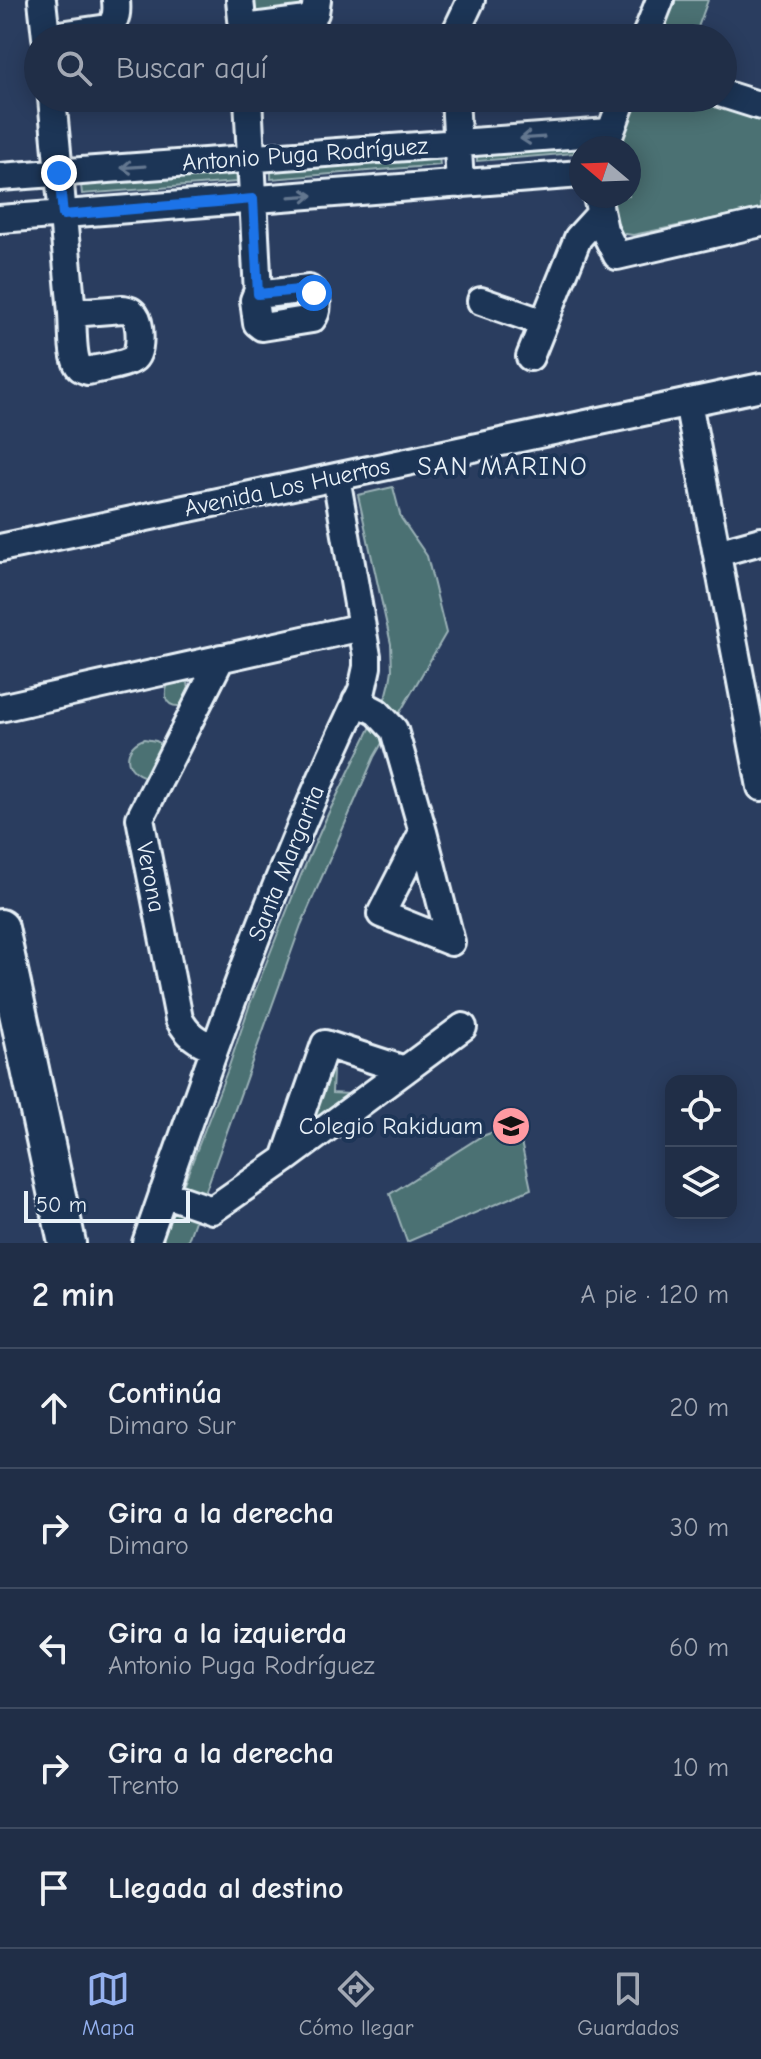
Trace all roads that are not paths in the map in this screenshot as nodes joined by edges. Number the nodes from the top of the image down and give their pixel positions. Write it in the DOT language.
graph roads {
  1 [pos="42,0"];
  2 [pos="116,0"];
  3 [pos="240,0"];
  4 [pos="317,0"];
  5 [pos="449,0"];
  6 [pos="471,0"];
  7 [pos="660,0"];
  8 [pos="45,24"];
  9 [pos="113,24"];
  10 [pos="243,24"];
  11 [pos="288,24"];
  12 [pos="451,24"];
  13 [pos="459,24"];
  14 [pos="651,24"];
  15 [pos="737,98"];
  16 [pos="761,106"];
  17 [pos="53,112"];
  18 [pos="249,112"];
  19 [pos="456,112"];
  20 [pos="618,112"];
  21 [pos="609,136"];
  22 [pos="569,141"];
  23 [pos="457,143"];
  24 [pos="251,158"];
  25 [pos="59,173"];
  26 [pos="569,175"];
  27 [pos="0,177"];
  28 [pos="460,184"];
  29 [pos="253,199"];
  30 [pos="597,208"];
  31 [pos="599,208"];
  32 [pos="63,215"];
  33 [pos="0,219"];
  34 [pos="761,223"];
  35 [pos="258,294"];
  36 [pos="481,301"];
  37 [pos="72,313"];
  38 [pos="544,323"];
  39 [pos="530,357"];
  40 [pos="761,387"];
  41 [pos="688,402"];
  42 [pos="336,477"];
  43 [pos="761,541"];
  44 [pos="0,548"];
  45 [pos="717,553"];
  46 [pos="362,627"];
  47 [pos="221,658"];
  48 [pos="752,689"];
  49 [pos="356,701"];
  50 [pos="0,708"];
  51 [pos="761,787"];
  52 [pos="423,832"];
  53 [pos="0,928"];
  54 [pos="463,1027"];
  55 [pos="214,1047"];
  56 [pos="405,1070"];
  57 [pos="285,1159"];
  58 [pos="163,1193"];
  59 [pos="67,1243"];
  60 [pos="146,1243"];
  1 -- 8 [label="street"];
  2 -- 9 [label="street"];
  3 -- 10 [label="street"];
  4 -- 11 [label="street"];
  5 -- 12 [label="street"];
  6 -- 13 [label="street"];
  7 -- 14 [label="street"];
  15 -- 16 [label="street"];
  17 -- 25 [label="street"];
  18 -- 24 [label="street"];
  19 -- 23 [label="street"];
  20 -- 21 [label="street"];
  22 -- 23 [label="street, Antonio Puga Rodríguez, one-way"];
  23 -- 24 [label="street, Antonio Puga Rodríguez"];
  23 -- 28 [label="street"];
  24 -- 25 [label="street, Antonio Puga Rodríguez, one-way"];
  24 -- 29 [label="street"];
  25 -- 27 [label="street, Antonio Puga Rodríguez"];
  25 -- 32 [label="street"];
  26 -- 28 [label="street, Antonio Puga Rodríguez"];
  29 -- 28 [label="street, Antonio Puga Rodríguez, one-way"];
  29 -- 32 [label="street, Antonio Puga Rodríguez"];
  29 -- 35 [label="street"];
  30 -- 38 [label="street"];
  31 -- 34 [label="street"];
  32 -- 33 [label="street, Antonio Puga Rodríguez"];
  32 -- 37 [label="street"];
  36 -- 38 [label="street"];
  38 -- 39 [label="street"];
  40 -- 41 [label="street, Avenida Los Huertos"];
  41 -- 42 [label="street, Avenida Los Huertos"];
  41 -- 45 [label="street"];
  42 -- 44 [label="street, Avenida Los Huertos"];
  42 -- 46 [label="street, Santa Margarita"];
  43 -- 45 [label="street"];
  45 -- 48 [label="street"];
  46 -- 47 [label="street"];
  46 -- 49 [label="street, Santa Margarita"];
  47 -- 50 [label="street"];
  47 -- 55 [label="street, Verona"];
  48 -- 51 [label="street"];
  49 -- 52 [label="street"];
  49 -- 55 [label="street, Santa Margarita"];
  53 -- 59 [label="main road"];
  54 -- 56 [label="street"];
  55 -- 58 [label="street, Santa Margarita"];
  56 -- 57 [label="street"];
  56 -- 57 [label="street"];
  57 -- 58 [label="street"];
  58 -- 60 [label="street, Santa Margarita"];
}
